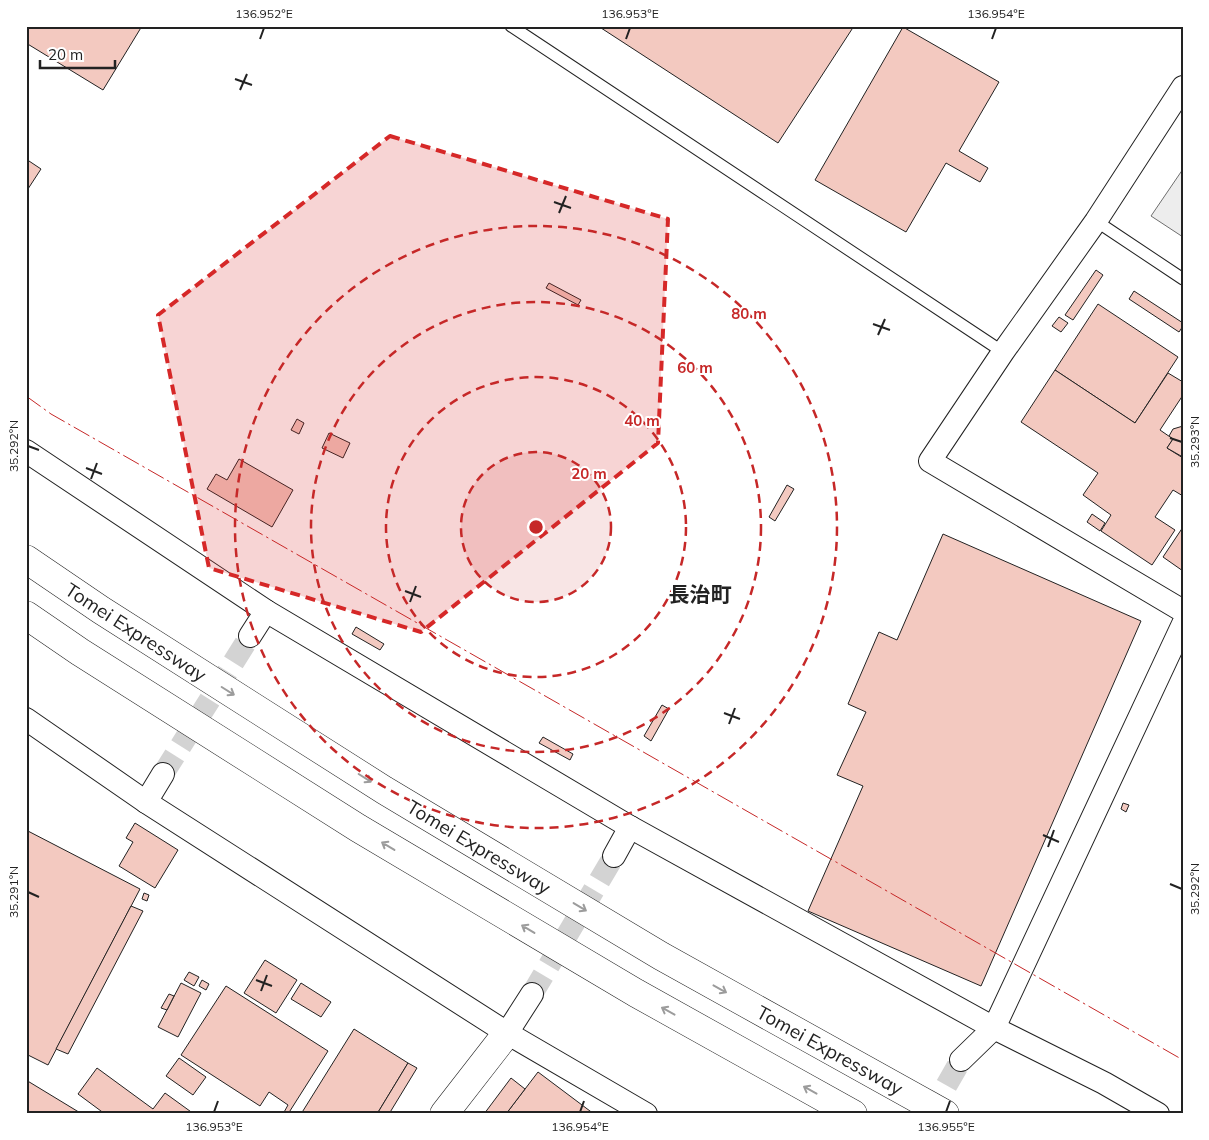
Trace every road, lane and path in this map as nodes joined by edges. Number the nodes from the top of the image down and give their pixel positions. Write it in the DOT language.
graph roads {
  1 [pos="511,26"];
  2 [pos="1183,87"];
  3 [pos="1096,221"];
  4 [pos="1183,279"];
  5 [pos="1003,352"];
  6 [pos="26,451"];
  7 [pos="26,559"];
  8 [pos="266,611"];
  9 [pos="1183,611"];
  10 [pos="26,615"];
  11 [pos="1183,624"];
  12 [pos="250,636"];
  13 [pos="26,719"];
  14 [pos="163,774"];
  15 [pos="146,802"];
  16 [pos="630,827"];
  17 [pos="614,856"];
  18 [pos="532,994"];
  19 [pos="994,1028"];
  20 [pos="507,1033"];
  21 [pos="961,1060"];
  22 [pos="444,1114"];
  23 [pos="646,1114"];
  24 [pos="853,1114"];
  25 [pos="945,1114"];
  26 [pos="1158,1114"];
  1 -- 5 [label="lane"];
  2 -- 3 [label="street"];
  3 -- 4 [label="lane"];
  3 -- 5 [label="street"];
  5 -- 9 [label="street"];
  6 -- 8 [label="street"];
  7 -- 25 [label="main road, Tomei Expressway, one-way"];
  8 -- 12 [label="street"];
  8 -- 16 [label="street"];
  24 -- 10 [label="main road, one-way"];
  11 -- 19 [label="street"];
  13 -- 15 [label="street"];
  14 -- 15 [label="street"];
  15 -- 20 [label="street"];
  16 -- 17 [label="street"];
  16 -- 19 [label="street"];
  18 -- 20 [label="street"];
  19 -- 21 [label="street"];
  19 -- 26 [label="street"];
  20 -- 22 [label="main road"];
  20 -- 23 [label="street"];
}
